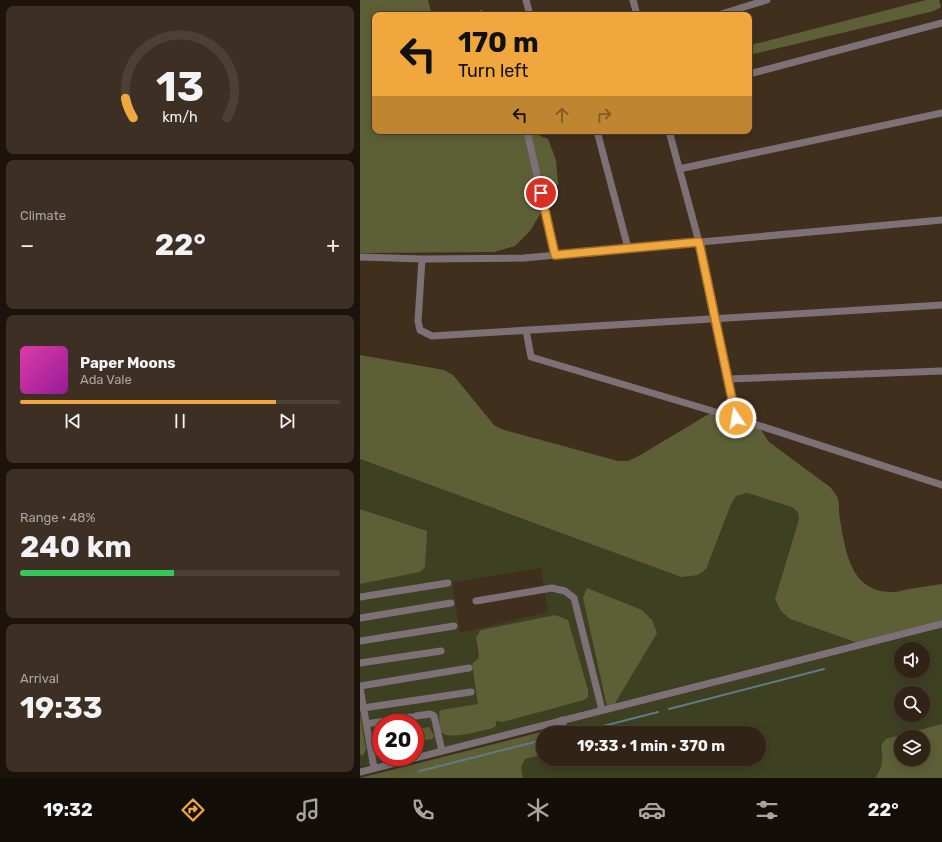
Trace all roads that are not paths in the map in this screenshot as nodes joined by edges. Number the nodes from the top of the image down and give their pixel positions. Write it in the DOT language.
graph roads {
  1 [pos="526,0"];
  2 [pos="633,0"];
  3 [pos="767,0"];
  4 [pos="529,12"];
  5 [pos="636,12"];
  6 [pos="728,12"];
  7 [pos="942,23"];
  8 [pos="752,73"];
  9 [pos="942,113"];
  10 [pos="528,134"];
  11 [pos="598,134"];
  12 [pos="670,134"];
  13 [pos="679,169"];
  14 [pos="942,220"];
  15 [pos="699,242"];
  16 [pos="628,248"];
  17 [pos="555,255"];
  18 [pos="360,257"];
  19 [pos="422,259"];
  20 [pos="942,304"];
  21 [pos="715,318"];
  22 [pos="526,330"];
  23 [pos="942,371"];
  24 [pos="728,379"];
  25 [pos="736,418"];
  26 [pos="942,485"];
  27 [pos="448,583"];
  28 [pos="360,597"];
  29 [pos="476,601"];
  30 [pos="451,603"];
  31 [pos="360,618"];
  32 [pos="942,624"];
  33 [pos="454,626"];
  34 [pos="360,641"];
  35 [pos="440,651"];
  36 [pos="360,663"];
  37 [pos="469,668"];
  38 [pos="360,687"];
  39 [pos="471,692"];
  40 [pos="363,708"];
  41 [pos="602,710"];
  42 [pos="562,720"];
  43 [pos="366,724"];
  44 [pos="563,726"];
  45 [pos="442,751"];
  46 [pos="374,768"];
  47 [pos="360,772"];
  1 -- 4 [label="lane"];
  2 -- 5 [label="lane"];
  3 -- 6 [label="lane"];
  7 -- 8 [label="lane"];
  9 -- 13 [label="lane"];
  10 -- 17 [label="lane"];
  11 -- 16 [label="lane"];
  12 -- 13 [label="lane"];
  13 -- 15 [label="lane"];
  14 -- 15 [label="lane"];
  15 -- 16 [label="lane"];
  15 -- 21 [label="lane"];
  16 -- 17 [label="lane"];
  17 -- 19 [label="lane"];
  18 -- 19 [label="lane"];
  19 -- 22 [label="lane"];
  20 -- 21 [label="lane"];
  21 -- 22 [label="lane"];
  21 -- 24 [label="lane"];
  22 -- 25 [label="lane"];
  23 -- 24 [label="lane"];
  24 -- 25 [label="lane"];
  25 -- 26 [label="lane"];
  27 -- 28 [label="lane"];
  29 -- 41 [label="lane"];
  30 -- 31 [label="lane"];
  32 -- 41 [label="lane"];
  33 -- 34 [label="lane"];
  35 -- 36 [label="lane"];
  37 -- 38 [label="lane"];
  38 -- 40 [label="lane"];
  39 -- 40 [label="lane"];
  40 -- 43 [label="lane"];
  41 -- 42 [label="lane"];
  42 -- 44 [label="lane"];
  42 -- 45 [label="lane"];
  43 -- 45 [label="lane"];
  43 -- 46 [label="lane"];
  45 -- 46 [label="lane"];
  46 -- 47 [label="lane"];
}
